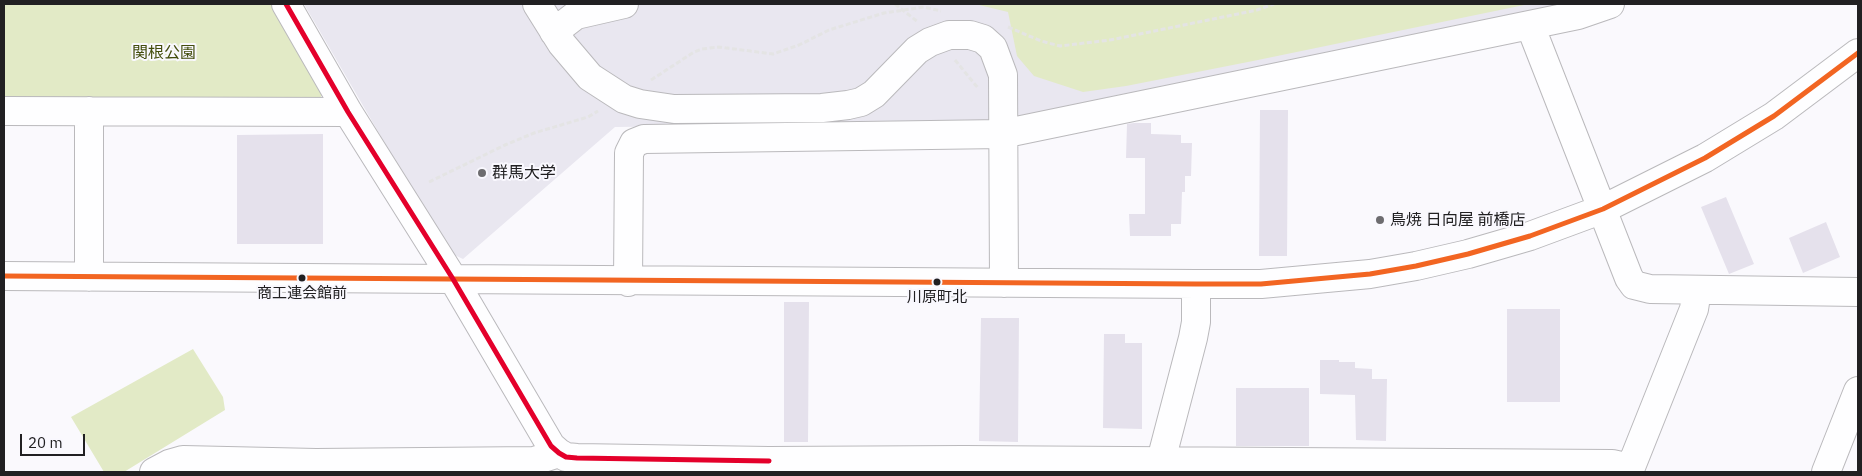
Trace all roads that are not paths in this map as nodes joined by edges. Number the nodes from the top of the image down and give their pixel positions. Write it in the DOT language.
graph roads {
  1 [pos="286,4"];
  2 [pos="537,4"];
  3 [pos="624,4"];
  4 [pos="1610,4"];
  5 [pos="574,9"];
  6 [pos="1530,25"];
  7 [pos="554,32"];
  8 [pos="1858,53"];
  9 [pos="4,111"];
  10 [pos="89,111"];
  11 [pos="348,112"];
  12 [pos="1002,134"];
  13 [pos="1603,209"];
  14 [pos="4,276"];
  15 [pos="89,277"];
  16 [pos="453,279"];
  17 [pos="628,282"];
  18 [pos="1004,283"];
  19 [pos="1196,284"];
  20 [pos="1697,290"];
  21 [pos="1858,292"];
  22 [pos="1858,391"];
  23 [pos="559,453"];
  24 [pos="963,466"];
  25 [pos="769,467"];
  26 [pos="1159,467"];
  27 [pos="315,468"];
  28 [pos="1358,468"];
  29 [pos="1629,470"];
  30 [pos="154,472"];
  31 [pos="1826,472"];
  1 -- 11 [label="street"];
  2 -- 7 [label="street"];
  3 -- 5 [label="street"];
  4 -- 6 [label="street"];
  5 -- 7 [label="street"];
  6 -- 12 [label="street"];
  6 -- 13 [label="street"];
  7 -- 12 [label="street"];
  8 -- 13 [label="street"];
  9 -- 10 [label="street"];
  10 -- 11 [label="street"];
  10 -- 15 [label="street"];
  11 -- 16 [label="street"];
  12 -- 17 [label="street"];
  12 -- 18 [label="street"];
  13 -- 19 [label="street"];
  13 -- 20 [label="street"];
  14 -- 15 [label="street"];
  15 -- 16 [label="street"];
  16 -- 17 [label="street"];
  16 -- 23 [label="street"];
  17 -- 18 [label="street"];
  18 -- 19 [label="street"];
  19 -- 26 [label="street"];
  20 -- 21 [label="street"];
  20 -- 29 [label="street"];
  22 -- 31 [label="street"];
  23 -- 25 [label="street"];
  23 -- 27 [label="street"];
  24 -- 25 [label="street"];
  24 -- 26 [label="street"];
  26 -- 28 [label="street"];
  27 -- 30 [label="street"];
  28 -- 29 [label="street"];
}
